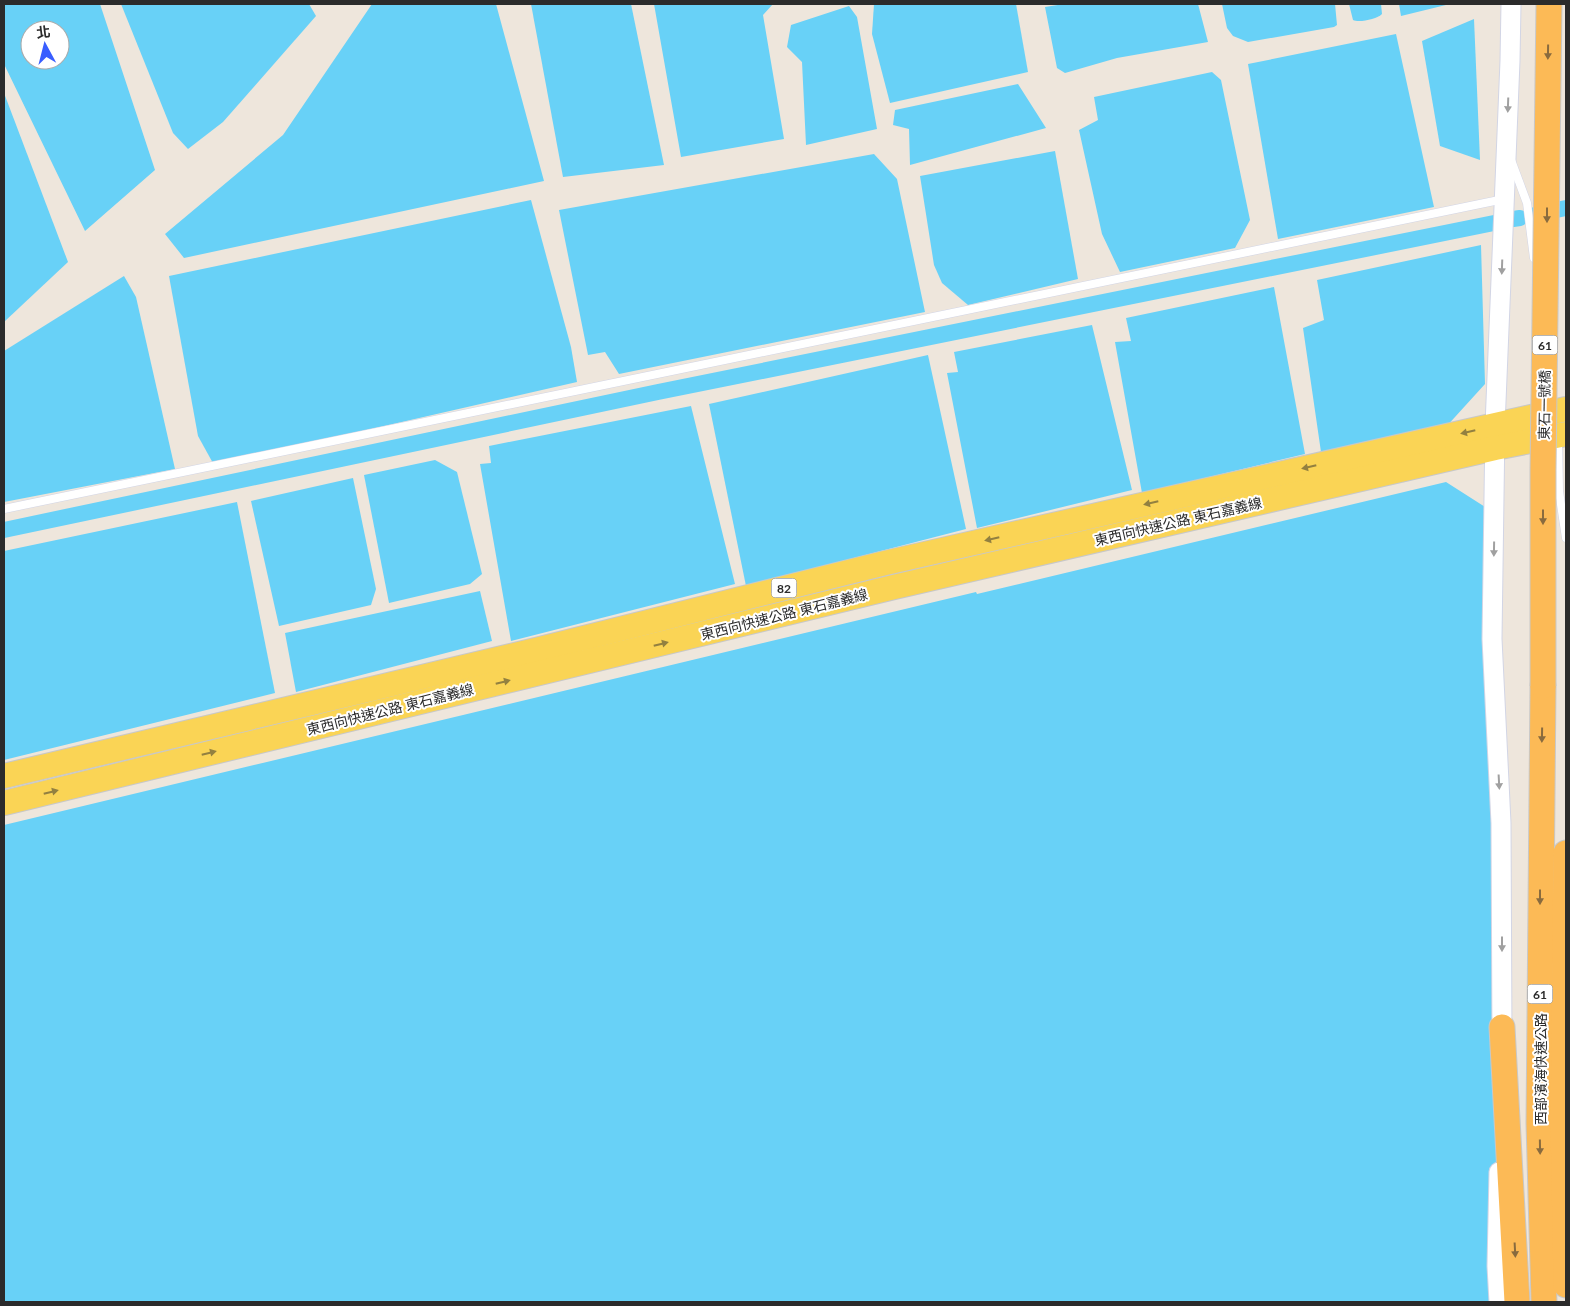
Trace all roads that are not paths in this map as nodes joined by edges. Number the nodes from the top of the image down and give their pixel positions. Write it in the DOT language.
graph roads {
  1 [pos="1511,4"];
  2 [pos="1549,4"];
  3 [pos="1507,147"];
  4 [pos="1504,199"];
  5 [pos="1536,266"];
  6 [pos="1537,275"];
  7 [pos="1557,422"];
  8 [pos="1495,437"];
  9 [pos="4,509"];
  10 [pos="1566,538"];
  11 [pos="1543,686"];
  12 [pos="4,776"];
  13 [pos="4,803"];
  14 [pos="1566,853"];
  15 [pos="1502,1027"];
  16 [pos="1566,1285"];
  17 [pos="1499,1302"];
  18 [pos="1517,1302"];
  19 [pos="1544,1302"];
  1 -- 3 [label="street, one-way"];
  2 -- 11 [label="highway, 東石一號橋 / 61, one-way, bridge"];
  3 -- 4 [label="street"];
  3 -- 5 [label="lane"];
  4 -- 8 [label="street, one-way"];
  4 -- 9 [label="lane"];
  6 -- 7 [label="lane"];
  7 -- 8 [label="main road, 東西向快速公路 東石嘉義線 / 82"];
  7 -- 10 [label="lane"];
  8 -- 12 [label="main road, 東西向快速公路 東石嘉義線 / 82, one-way"];
  13 -- 8 [label="main road, 東西向快速公路 東石嘉義線 / 82, one-way"];
  8 -- 15 [label="street, one-way"];
  11 -- 19 [label="highway, 西部濱海快速公路 / 61, one-way"];
  14 -- 16 [label="highway, 西部濱海快速公路 / 61"];
  15 -- 17 [label="street"];
  15 -- 18 [label="highway, one-way"];
}
